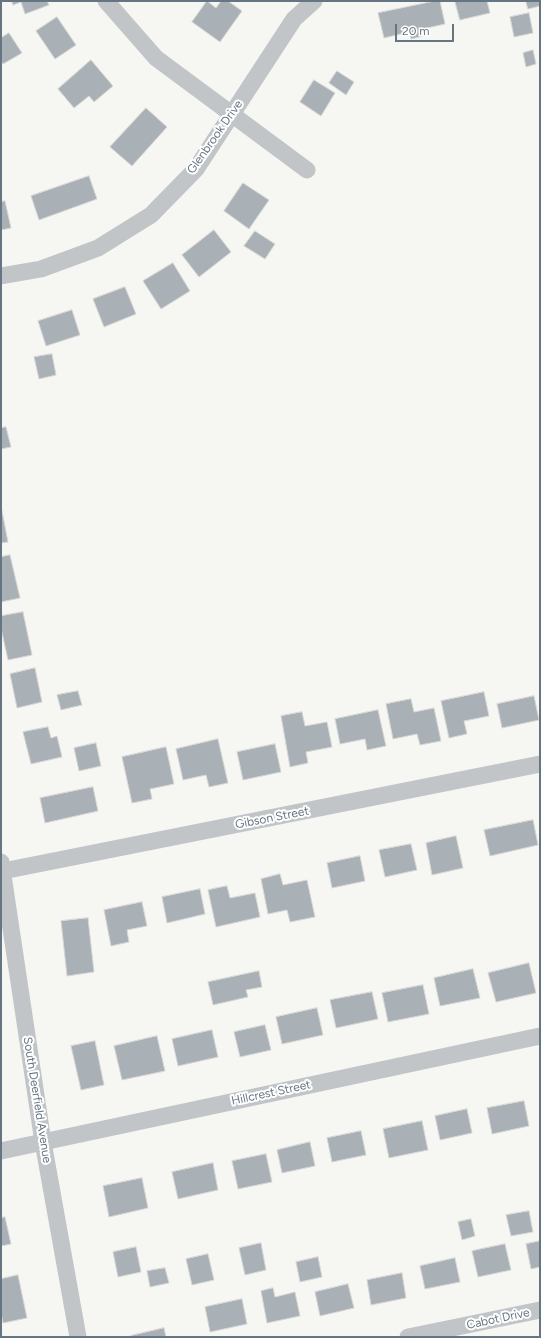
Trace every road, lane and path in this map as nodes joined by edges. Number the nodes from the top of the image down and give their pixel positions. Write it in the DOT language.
graph roads {
  1 [pos="106,1"];
  2 [pos="314,1"];
  3 [pos="232,115"];
  4 [pos="307,170"];
  5 [pos="1,276"];
  6 [pos="540,764"];
  7 [pos="2,866"];
  8 [pos="540,1036"];
  9 [pos="42,1142"];
  10 [pos="1,1151"];
  11 [pos="540,1310"];
  12 [pos="78,1337"];
  13 [pos="408,1337"];
  1 -- 3 [label="street"];
  2 -- 3 [label="street, Glenbrook Drive"];
  3 -- 4 [label="street"];
  3 -- 5 [label="street, Glenbrook Drive"];
  6 -- 7 [label="street, Gibson Street"];
  7 -- 9 [label="street, South Deerfield Avenue"];
  8 -- 9 [label="street, Hillcrest Street"];
  9 -- 10 [label="street, Hillcrest Street"];
  9 -- 12 [label="street, South Deerfield Avenue"];
  11 -- 13 [label="street, Cabot Drive"];
}
